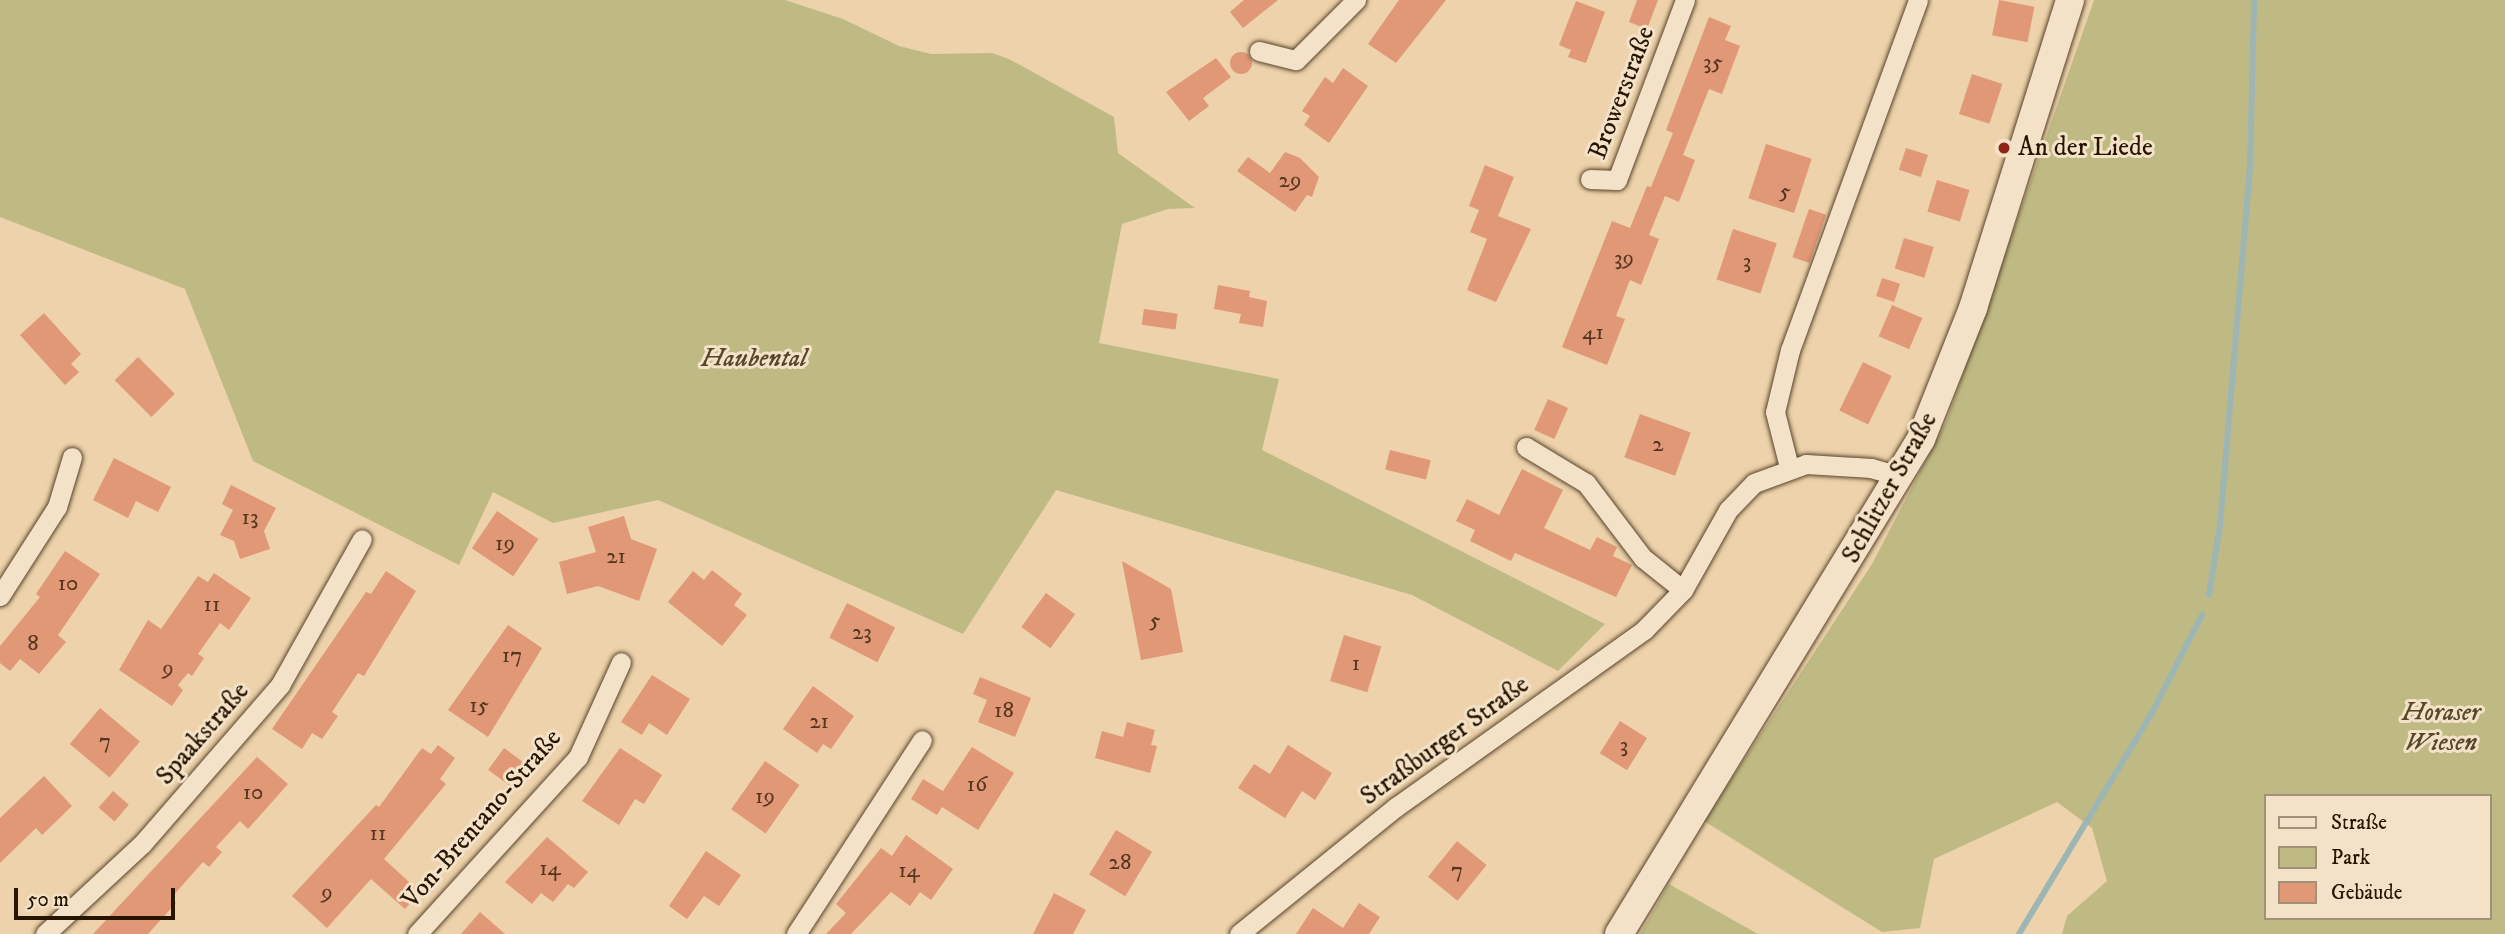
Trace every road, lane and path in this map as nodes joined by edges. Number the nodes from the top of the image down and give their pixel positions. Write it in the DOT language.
graph roads {
  1 [pos="1356,0"];
  2 [pos="1685,0"];
  3 [pos="1917,0"];
  4 [pos="2070,0"];
  5 [pos="1259,51"];
  6 [pos="1590,179"];
  7 [pos="1525,447"];
  8 [pos="72,457"];
  9 [pos="1789,467"];
  10 [pos="1902,477"];
  11 [pos="362,539"];
  12 [pos="1683,590"];
  13 [pos="0,596"];
  14 [pos="621,662"];
  15 [pos="922,740"];
  16 [pos="45,934"];
  17 [pos="417,934"];
  18 [pos="796,934"];
  19 [pos="1238,934"];
  20 [pos="1619,934"];
  1 -- 5 [label="street"];
  2 -- 6 [label="street, Browerstraße"];
  3 -- 9 [label="street"];
  4 -- 10 [label="main road, Schlitzer Straße"];
  7 -- 12 [label="street"];
  8 -- 13 [label="street"];
  9 -- 10 [label="street, Straßburger Straße"];
  9 -- 12 [label="street, Straßburger Straße"];
  10 -- 20 [label="main road, Schlitzer Straße"];
  11 -- 16 [label="street, Spaakstraße"];
  12 -- 19 [label="street, Straßburger Straße"];
  14 -- 17 [label="street, Von-Brentano-Straße"];
  15 -- 18 [label="street"];
}
